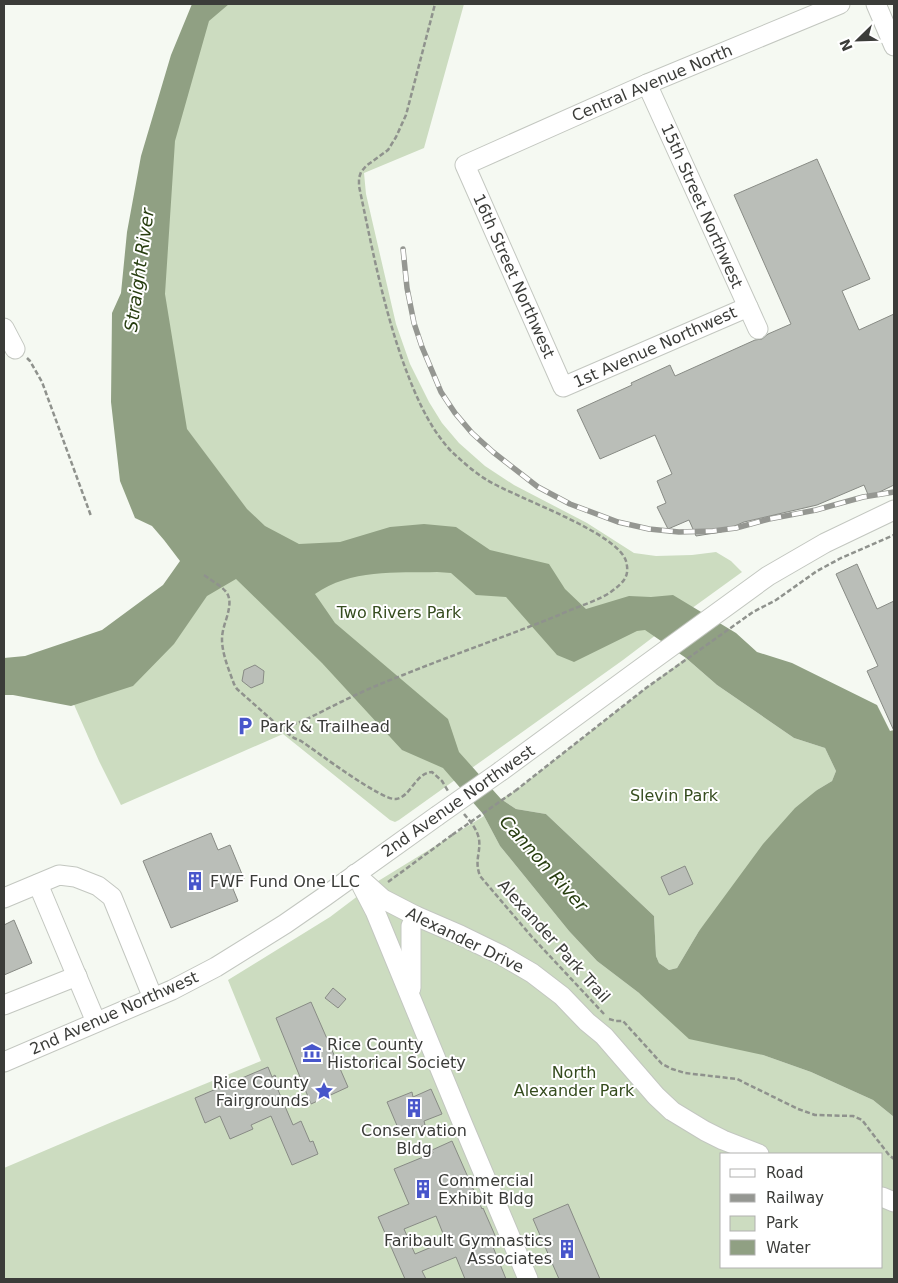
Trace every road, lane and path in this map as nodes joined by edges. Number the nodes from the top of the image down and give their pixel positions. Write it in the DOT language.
graph roads {
  1 [pos="435,4"];
  2 [pos="840,4"];
  3 [pos="876,4"];
  4 [pos="894,46"];
  5 [pos="647,84"];
  6 [pos="465,166"];
  7 [pos="748,307"];
  8 [pos="4,328"];
  9 [pos="758,328"];
  10 [pos="15,349"];
  11 [pos="563,388"];
  12 [pos="894,510"];
  13 [pos="91,516"];
  14 [pos="894,535"];
  15 [pos="204,575"];
  16 [pos="282,729"];
  17 [pos="270,730"];
  18 [pos="452,795"];
  19 [pos="462,810"];
  20 [pos="355,874"];
  21 [pos="387,883"];
  22 [pos="38,884"];
  23 [pos="4,898"];
  24 [pos="416,916"];
  25 [pos="77,976"];
  26 [pos="153,998"];
  27 [pos="412,1002"];
  28 [pos="4,1005"];
  29 [pos="96,1022"];
  30 [pos="4,1062"];
  31 [pos="756,1153"];
  32 [pos="894,1159"];
  33 [pos="528,1279"];
  1 -- 16 [label="path"];
  2 -- 5 [label="street, Central Avenue North"];
  3 -- 4 [label="street"];
  5 -- 6 [label="street, Central Avenue North"];
  5 -- 7 [label="street, 15th Street Northwest"];
  6 -- 11 [label="street, 16th Street Northwest"];
  7 -- 9 [label="street, 15th Street Northwest"];
  7 -- 11 [label="street, 1st Avenue Northwest"];
  8 -- 10 [label="street"];
  10 -- 13 [label="path"];
  12 -- 20 [label="street, 2nd Avenue Northwest, bridge"];
  14 -- 21 [label="path, bridge"];
  15 -- 16 [label="path"];
  16 -- 17 [label="path"];
  16 -- 18 [label="path"];
  19 -- 32 [label="path, Alexander Park Trail"];
  20 -- 24 [label="street, Alexander Drive"];
  20 -- 26 [label="street, 2nd Avenue Northwest"];
  20 -- 27 [label="street"];
  22 -- 23 [label="street"];
  22 -- 25 [label="street"];
  22 -- 26 [label="street"];
  24 -- 27 [label="street"];
  24 -- 31 [label="street, Alexander Drive"];
  25 -- 28 [label="street"];
  25 -- 29 [label="street"];
  26 -- 29 [label="street, 2nd Avenue Northwest"];
  27 -- 33 [label="street"];
  29 -- 30 [label="street, 2nd Avenue Northwest"];
}
